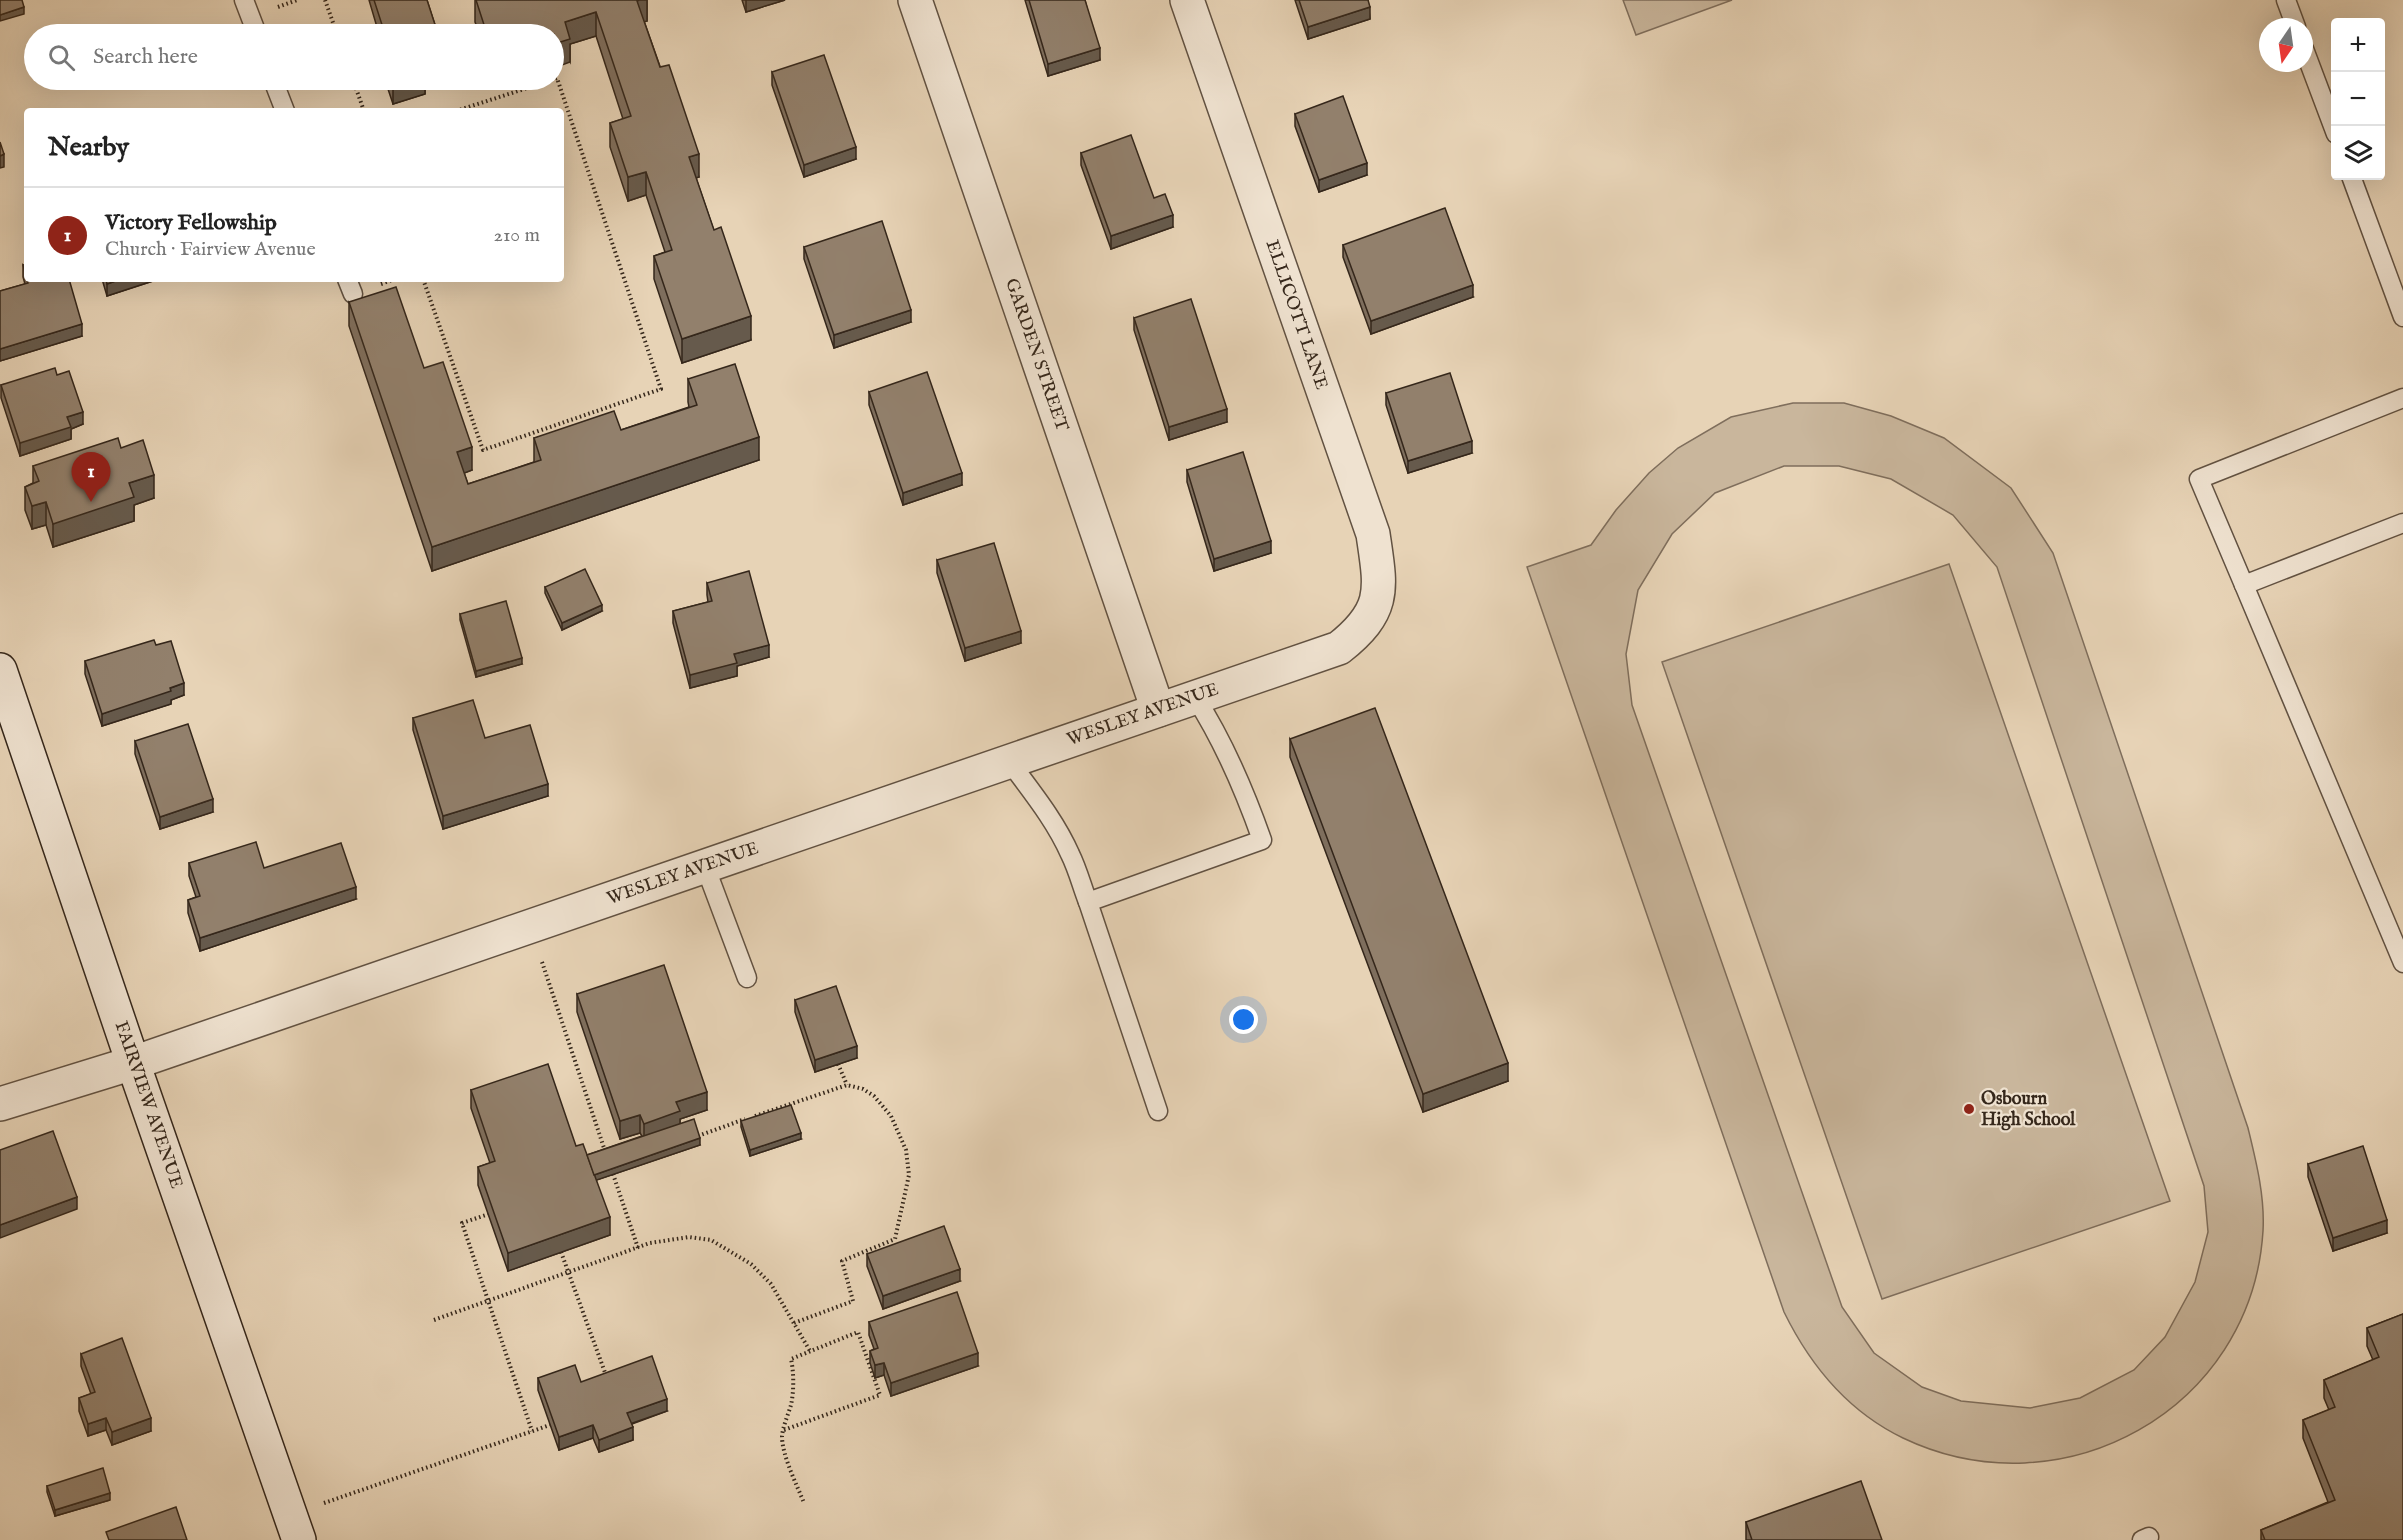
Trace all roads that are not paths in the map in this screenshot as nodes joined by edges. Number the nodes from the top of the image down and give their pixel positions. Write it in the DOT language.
graph roads {
  1 [pos="244,0"];
  2 [pos="915,0"];
  3 [pos="1186,0"];
  4 [pos="2286,0"];
  5 [pos="2293,18"];
  6 [pos="252,24"];
  7 [pos="2313,72"];
  8 [pos="277,90"];
  9 [pos="284,108"];
  10 [pos="2333,126"];
  11 [pos="2352,180"];
  12 [pos="2403,317"];
  13 [pos="2403,398"];
  14 [pos="2403,523"];
  15 [pos="2244,585"];
  16 [pos="1360,631"];
  17 [pos="0,670"];
  18 [pos="1195,697"];
  19 [pos="1158,710"];
  20 [pos="1009,761"];
  21 [pos="705,866"];
  22 [pos="1088,902"];
  23 [pos="2403,963"];
  24 [pos="747,978"];
  25 [pos="133,1063"];
  26 [pos="0,1104"];
  27 [pos="1158,1111"];
  28 [pos="294,1527"];
  1 -- 6 [label="lane"];
  2 -- 19 [label="street, GARDEN STREET"];
  3 -- 16 [label="street, ELLICOTT LANE"];
  4 -- 5 [label="lane"];
  7 -- 10 [label="lane"];
  8 -- 9 [label="lane"];
  11 -- 12 [label="lane"];
  13 -- 15 [label="lane"];
  14 -- 15 [label="lane"];
  15 -- 23 [label="lane"];
  16 -- 18 [label="street, WESLEY AVENUE"];
  17 -- 25 [label="street, FAIRVIEW AVENUE"];
  18 -- 19 [label="street, WESLEY AVENUE"];
  18 -- 22 [label="lane"];
  19 -- 20 [label="street, WESLEY AVENUE"];
  20 -- 21 [label="street, WESLEY AVENUE"];
  20 -- 22 [label="lane"];
  21 -- 24 [label="lane"];
  21 -- 25 [label="street, WESLEY AVENUE"];
  22 -- 27 [label="lane"];
  25 -- 26 [label="street, WESLEY AVENUE"];
  25 -- 28 [label="street, FAIRVIEW AVENUE"];
}
